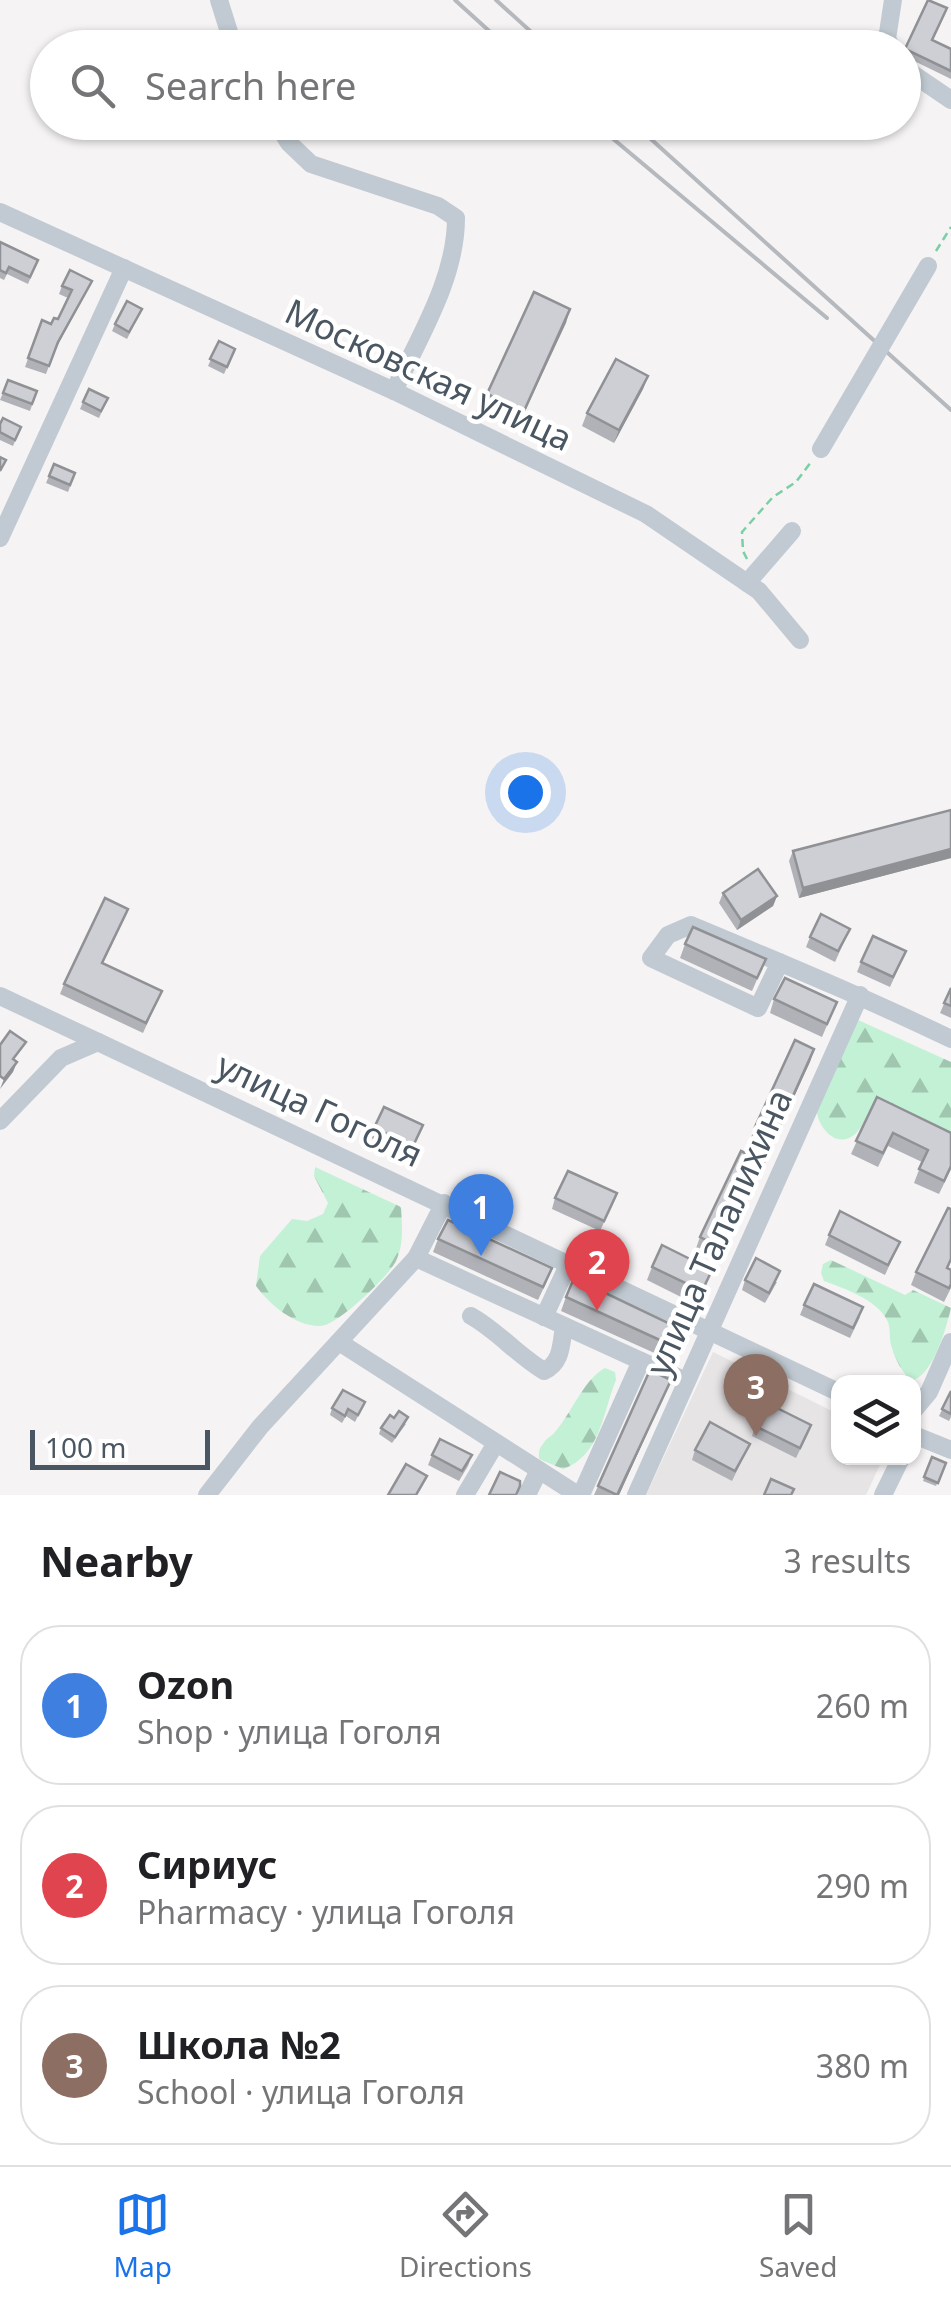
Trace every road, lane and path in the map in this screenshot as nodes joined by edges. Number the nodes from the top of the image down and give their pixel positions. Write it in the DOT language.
graph roads {
  1 [pos="219,0"];
  2 [pos="893,0"];
  3 [pos="228,30"];
  4 [pos="890,30"];
  5 [pos="921,80"];
  6 [pos="951,100"];
  7 [pos="287,140"];
  8 [pos="0,213"];
  9 [pos="951,226"];
  10 [pos="928,266"];
  11 [pos="124,268"];
  12 [pos="394,391"];
  13 [pos="820,449"];
  14 [pos="792,532"];
  15 [pos="0,538"];
  16 [pos="752,578"];
  17 [pos="800,640"];
  18 [pos="780,962"];
  19 [pos="860,996"];
  20 [pos="3,1004"];
  21 [pos="951,1039"];
  22 [pos="98,1042"];
  23 [pos="0,1121"];
  24 [pos="444,1203"];
  25 [pos="416,1258"];
  26 [pos="570,1263"];
  27 [pos="471,1316"];
  28 [pos="544,1317"];
  29 [pos="564,1326"];
  30 [pos="710,1331"];
  31 [pos="338,1342"];
  32 [pos="951,1342"];
  33 [pos="640,1361"];
  34 [pos="686,1382"];
  35 [pos="831,1389"];
  36 [pos="921,1402"];
  37 [pos="921,1437"];
  38 [pos="496,1444"];
  39 [pos="951,1450"];
  40 [pos="898,1465"];
  41 [pos="539,1470"];
  42 [pos="207,1495"];
  43 [pos="465,1495"];
  44 [pos="528,1495"];
  45 [pos="579,1495"];
  46 [pos="636,1495"];
  47 [pos="883,1495"];
  1 -- 3 [label="street"];
  2 -- 4 [label="street"];
  5 -- 6 [label="street"];
  7 -- 12 [label="street"];
  8 -- 11 [label="street, Московская улица"];
  9 -- 10 [label="path"];
  10 -- 13 [label="street, bridge"];
  11 -- 12 [label="street, Московская улица"];
  11 -- 15 [label="street"];
  12 -- 16 [label="street, Московская улица"];
  13 -- 16 [label="path"];
  14 -- 16 [label="street"];
  16 -- 17 [label="street, Московская улица"];
  18 -- 18 [label="street"];
  18 -- 19 [label="street"];
  19 -- 21 [label="street"];
  19 -- 30 [label="street, улица Талалихина"];
  20 -- 22 [label="street, улица Гоголя"];
  22 -- 23 [label="street"];
  22 -- 24 [label="street, улица Гоголя"];
  24 -- 25 [label="street"];
  24 -- 26 [label="street, улица Гоголя"];
  25 -- 28 [label="street"];
  25 -- 31 [label="street"];
  26 -- 28 [label="street"];
  26 -- 30 [label="street, улица Гоголя"];
  27 -- 29 [label="street"];
  28 -- 29 [label="street"];
  29 -- 33 [label="street"];
  30 -- 34 [label="street, улица Талалихина"];
  30 -- 35 [label="street, улица Гоголя"];
  31 -- 38 [label="street"];
  31 -- 42 [label="street"];
  32 -- 36 [label="street"];
  33 -- 34 [label="street"];
  33 -- 45 [label="street"];
  34 -- 46 [label="street, улица Талалихина"];
  37 -- 39 [label="street"];
  38 -- 41 [label="street"];
  38 -- 43 [label="street"];
  40 -- 47 [label="street"];
  41 -- 44 [label="street"];
  41 -- 45 [label="street"];
}
